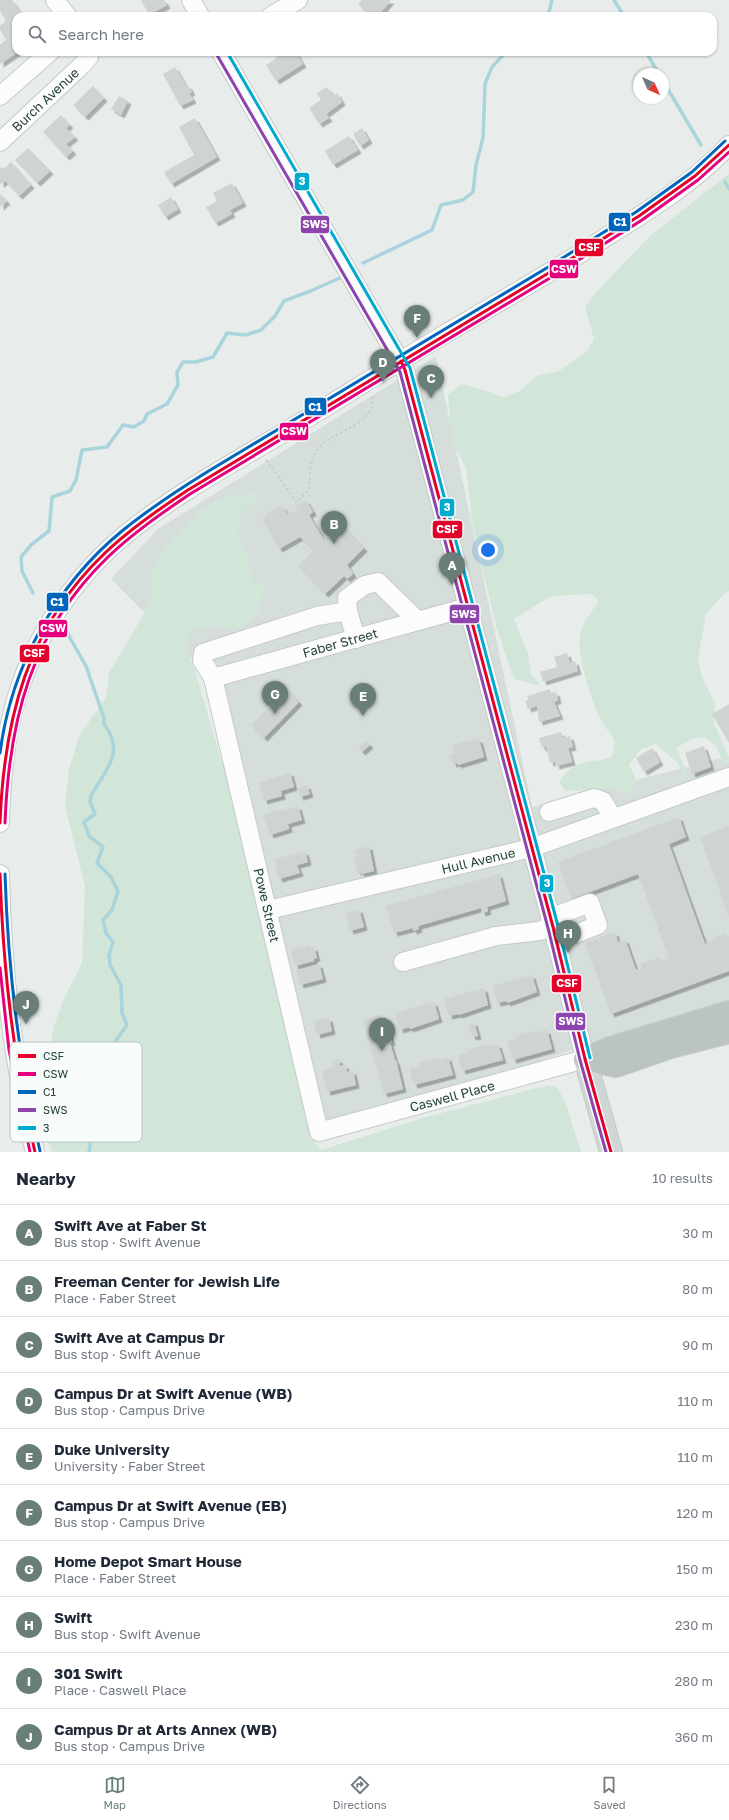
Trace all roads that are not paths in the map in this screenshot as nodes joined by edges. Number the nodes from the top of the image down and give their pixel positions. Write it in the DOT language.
graph roads {
  1 [pos="55,0"];
  2 [pos="191,0"];
  3 [pos="298,0"];
  4 [pos="64,12"];
  5 [pos="198,12"];
  6 [pos="278,12"];
  7 [pos="45,56"];
  8 [pos="87,56"];
  9 [pos="223,56"];
  10 [pos="0,96"];
  11 [pos="0,142"];
  12 [pos="729,145"];
  13 [pos="401,361"];
  14 [pos="468,607"];
  15 [pos="348,611"];
  16 [pos="418,621"];
  17 [pos="356,639"];
  18 [pos="213,678"];
  19 [pos="729,777"];
  20 [pos="549,812"];
  21 [pos="614,818"];
  22 [pos="0,823"];
  23 [pos="531,848"];
  24 [pos="0,874"];
  25 [pos="268,910"];
  26 [pos="553,929"];
  27 [pos="403,962"];
  28 [pos="729,1012"];
  29 [pos="729,1032"];
  30 [pos="14,1042"];
  31 [pos="585,1059"];
  32 [pos="319,1132"];
  33 [pos="33,1142"];
  34 [pos="35,1152"];
  35 [pos="611,1152"];
  1 -- 4 [label="street"];
  2 -- 5 [label="street"];
  3 -- 6 [label="street"];
  7 -- 10 [label="street"];
  8 -- 11 [label="street, Burch Avenue"];
  9 -- 13 [label="street"];
  12 -- 13 [label="street"];
  13 -- 14 [label="street"];
  13 -- 22 [label="street"];
  14 -- 16 [label="street, Faber Street"];
  14 -- 23 [label="street"];
  15 -- 16 [label="street"];
  15 -- 17 [label="street"];
  15 -- 18 [label="street, Powe Street"];
  16 -- 17 [label="street, Faber Street"];
  17 -- 18 [label="street, Faber Street"];
  18 -- 25 [label="street, Powe Street"];
  19 -- 21 [label="street, Hull Avenue"];
  20 -- 21 [label="street"];
  21 -- 23 [label="street, Hull Avenue"];
  23 -- 25 [label="street, Hull Avenue"];
  23 -- 26 [label="street"];
  24 -- 30 [label="street"];
  25 -- 32 [label="street, Powe Street"];
  26 -- 27 [label="street"];
  26 -- 31 [label="street"];
  28 -- 31 [label="highway"];
  29 -- 31 [label="highway"];
  31 -- 32 [label="street, Caswell Place"];
  31 -- 35 [label="main road"];
  33 -- 34 [label="street"];
}
